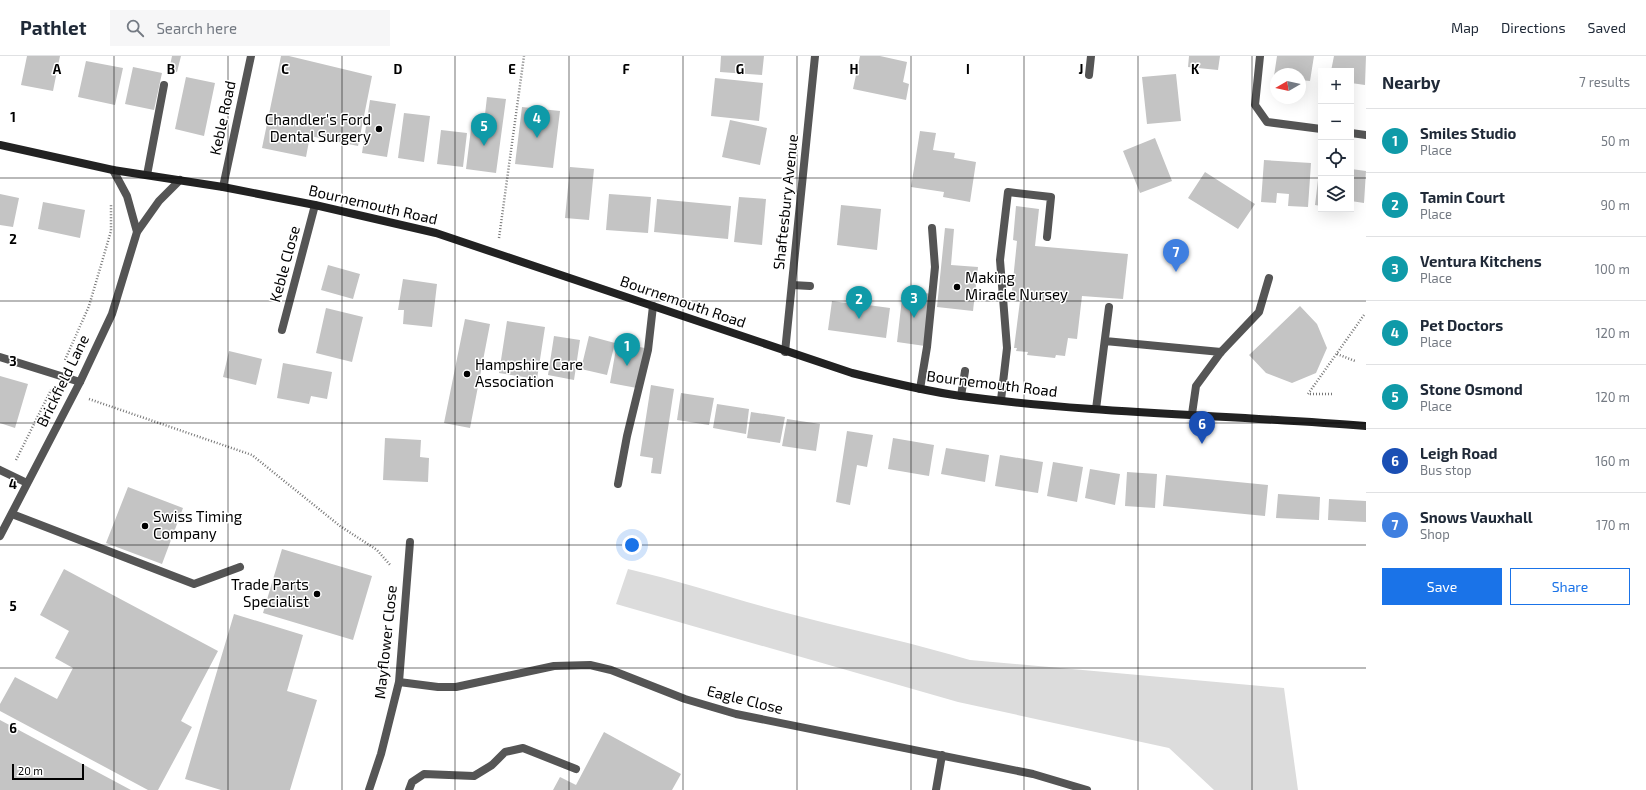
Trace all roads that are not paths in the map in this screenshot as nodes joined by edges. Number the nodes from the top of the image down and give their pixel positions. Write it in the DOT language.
graph roads {
  1 [pos="251,56"];
  2 [pos="815,56"];
  3 [pos="1091,56"];
  4 [pos="1260,56"];
  5 [pos="1088,75"];
  6 [pos="164,85"];
  7 [pos="1318,129"];
  8 [pos="1354,133"];
  9 [pos="1366,135"];
  10 [pos="0,145"];
  11 [pos="113,170"];
  12 [pos="147,175"];
  13 [pos="180,180"];
  14 [pos="223,187"];
  15 [pos="315,205"];
  16 [pos="932,228"];
  17 [pos="137,232"];
  18 [pos="1047,237"];
  19 [pos="1269,278"];
  20 [pos="792,285"];
  21 [pos="810,286"];
  22 [pos="654,306"];
  23 [pos="1109,307"];
  24 [pos="282,330"];
  25 [pos="1105,341"];
  26 [pos="785,352"];
  27 [pos="1221,352"];
  28 [pos="0,357"];
  29 [pos="965,371"];
  30 [pos="80,382"];
  31 [pos="920,389"];
  32 [pos="961,396"];
  33 [pos="1001,400"];
  34 [pos="1096,409"];
  35 [pos="1192,414"];
  36 [pos="1366,426"];
  37 [pos="0,470"];
  38 [pos="27,483"];
  39 [pos="618,484"];
  40 [pos="12,514"];
  41 [pos="0,536"];
  42 [pos="410,542"];
  43 [pos="240,567"];
  44 [pos="398,682"];
  45 [pos="942,755"];
  46 [pos="576,769"];
  47 [pos="370,790"];
  48 [pos="409,790"];
  49 [pos="936,790"];
  50 [pos="1087,790"];
  1 -- 14 [label="street, Keble Road"];
  2 -- 20 [label="street, Shaftesbury Avenue"];
  3 -- 5 [label="street"];
  4 -- 7 [label="street"];
  6 -- 12 [label="street"];
  8 -- 9 [label="street"];
  10 -- 11 [label="main road, Bournemouth Road"];
  11 -- 12 [label="main road, Bournemouth Road"];
  11 -- 17 [label="street"];
  12 -- 13 [label="main road, Bournemouth Road"];
  13 -- 14 [label="main road, Bournemouth Road"];
  13 -- 17 [label="street, Brickfield Lane"];
  14 -- 15 [label="main road, Bournemouth Road"];
  15 -- 22 [label="main road, Bournemouth Road"];
  15 -- 24 [label="street, Keble Close"];
  16 -- 31 [label="street"];
  17 -- 30 [label="street, Brickfield Lane"];
  18 -- 33 [label="street"];
  19 -- 27 [label="street"];
  20 -- 21 [label="street"];
  20 -- 26 [label="street, Shaftesbury Avenue"];
  22 -- 26 [label="main road, Bournemouth Road"];
  22 -- 39 [label="street"];
  23 -- 25 [label="street"];
  25 -- 27 [label="street"];
  25 -- 34 [label="street"];
  26 -- 31 [label="main road, Bournemouth Road"];
  27 -- 35 [label="street"];
  28 -- 30 [label="street"];
  29 -- 32 [label="street"];
  30 -- 38 [label="street, Brickfield Lane"];
  31 -- 32 [label="main road, Bournemouth Road"];
  32 -- 33 [label="main road, Bournemouth Road"];
  33 -- 34 [label="main road, Bournemouth Road"];
  34 -- 35 [label="main road, Bournemouth Road"];
  35 -- 36 [label="main road, Bournemouth Road"];
  37 -- 38 [label="street"];
  38 -- 40 [label="street, Brickfield Lane"];
  40 -- 41 [label="street, Brickfield Lane"];
  40 -- 43 [label="street"];
  42 -- 44 [label="street, Mayflower Close"];
  44 -- 45 [label="street, Eagle Close"];
  44 -- 47 [label="street, Mayflower Close"];
  45 -- 49 [label="street"];
  45 -- 50 [label="street, Eagle Close"];
  46 -- 48 [label="street"];
}
